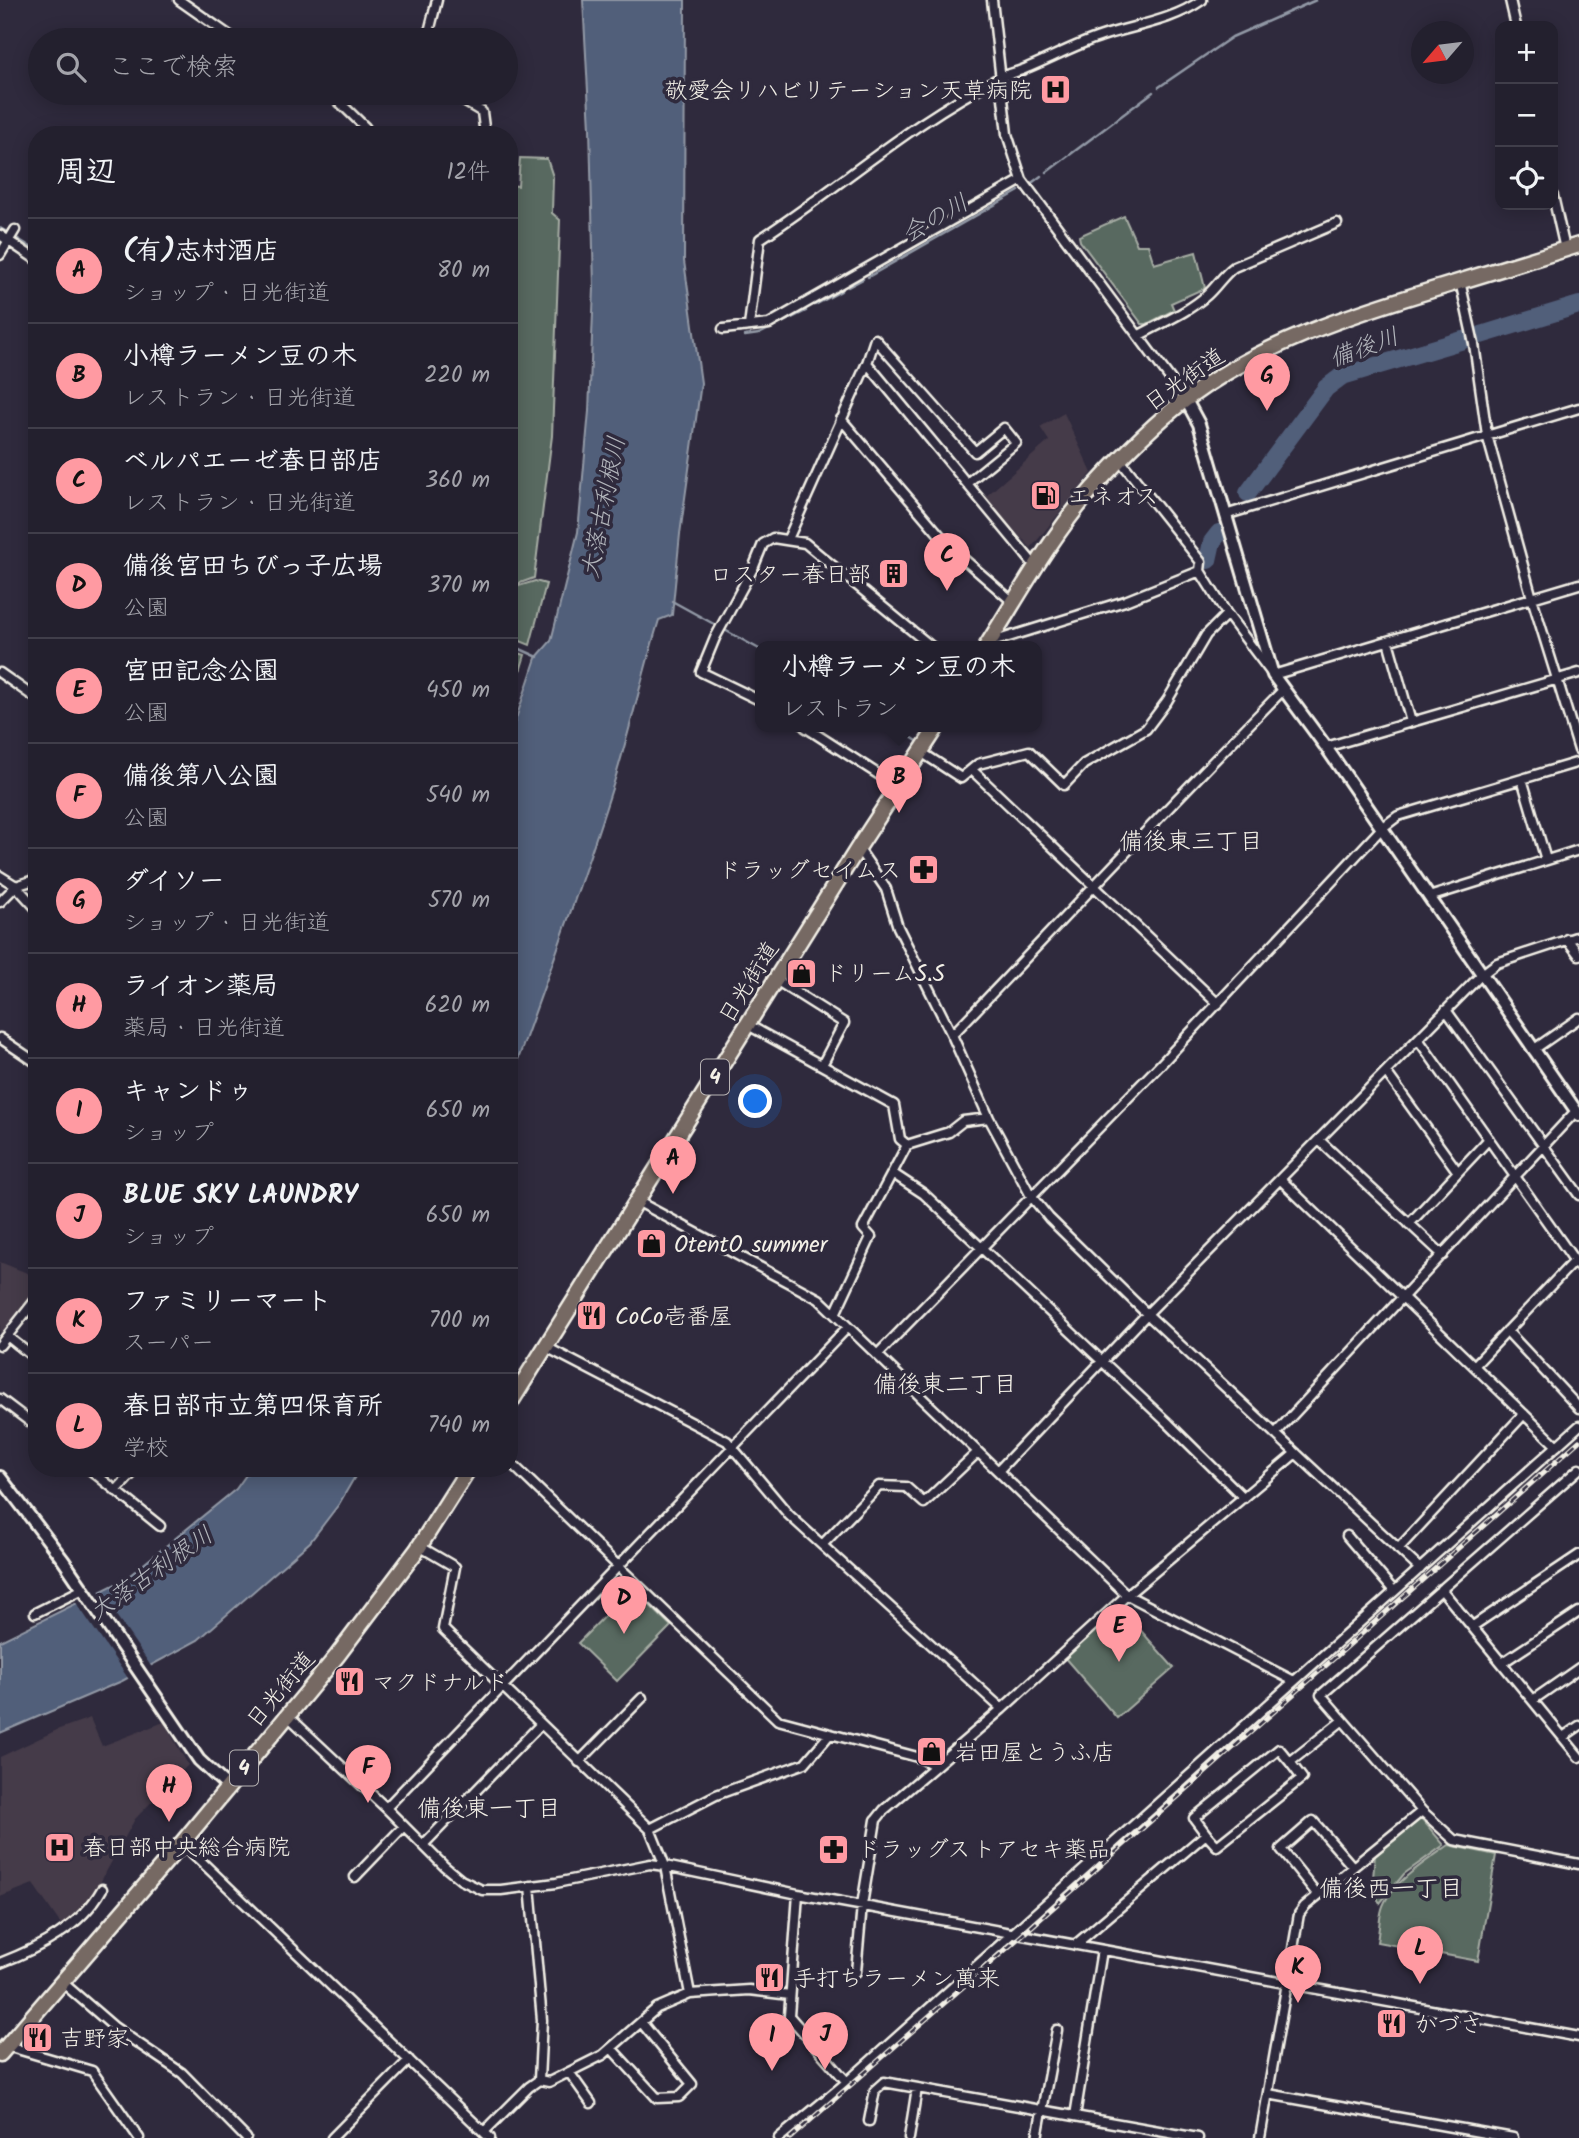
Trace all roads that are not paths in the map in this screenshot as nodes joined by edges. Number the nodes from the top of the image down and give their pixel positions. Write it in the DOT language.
graph roads {
  1 [pos="179,0"];
  2 [pos="437,0"];
  3 [pos="992,0"];
  4 [pos="1202,0"];
  5 [pos="1510,0"];
  6 [pos="1515,21"];
  7 [pos="219,28"];
  8 [pos="430,28"];
  9 [pos="1000,77"];
  10 [pos="342,105"];
  11 [pos="470,105"];
  12 [pos="364,126"];
  13 [pos="484,126"];
  14 [pos="1022,180"];
  15 [pos="1558,209"];
  16 [pos="1337,223"];
  17 [pos="15,230"];
  18 [pos="0,236"];
  19 [pos="9,241"];
  20 [pos="1572,247"];
  21 [pos="28,254"];
  22 [pos="0,255"];
  23 [pos="1461,281"];
  24 [pos="749,326"];
  25 [pos="723,329"];
  26 [pos="1138,336"];
  27 [pos="866,363"];
  28 [pos="1186,400"];
  29 [pos="1579,408"];
  30 [pos="841,419"];
  31 [pos="1487,435"];
  32 [pos="975,452"];
  33 [pos="1119,460"];
  34 [pos="987,467"];
  35 [pos="967,483"];
  36 [pos="1225,515"];
  37 [pos="788,539"];
  38 [pos="1036,567"];
  39 [pos="1200,571"];
  40 [pos="1579,584"];
  41 [pos="1532,598"];
  42 [pos="1013,602"];
  43 [pos="1227,614"];
  44 [pos="925,641"];
  45 [pos="990,641"];
  46 [pos="1000,641"];
  47 [pos="1388,641"];
  48 [pos="0,673"];
  49 [pos="1579,673"];
  50 [pos="1273,675"];
  51 [pos="1557,680"];
  52 [pos="1283,690"];
  53 [pos="28,693"];
  54 [pos="755,698"];
  55 [pos="1411,722"];
  56 [pos="813,732"];
  57 [pos="934,732"];
  58 [pos="1326,747"];
  59 [pos="1579,750"];
  60 [pos="922,751"];
  61 [pos="1579,762"];
  62 [pos="972,770"];
  63 [pos="1521,779"];
  64 [pos="898,787"];
  65 [pos="1382,828"];
  66 [pos="858,848"];
  67 [pos="1579,850"];
  68 [pos="1546,860"];
  69 [pos="0,876"];
  70 [pos="28,882"];
  71 [pos="16,886"];
  72 [pos="1095,886"];
  73 [pos="1429,897"];
  74 [pos="28,899"];
  75 [pos="0,902"];
  76 [pos="1579,936"];
  77 [pos="1567,939"];
  78 [pos="1579,955"];
  79 [pos="1481,975"];
  80 [pos="776,980"];
  81 [pos="1218,1004"];
  82 [pos="1446,1010"];
  83 [pos="1579,1018"];
  84 [pos="748,1025"];
  85 [pos="952,1035"];
  86 [pos="0,1038"];
  87 [pos="1418,1039"];
  88 [pos="1533,1050"];
  89 [pos="28,1057"];
  90 [pos="822,1065"];
  91 [pos="1386,1072"];
  92 [pos="1578,1112"];
  93 [pos="989,1118"];
  94 [pos="1489,1139"];
  95 [pos="1319,1140"];
  96 [pos="907,1145"];
  97 [pos="1544,1146"];
  98 [pos="1458,1172"];
  99 [pos="892,1173"];
  100 [pos="1515,1177"];
  101 [pos="1280,1179"];
  102 [pos="1579,1195"];
  103 [pos="1031,1196"];
  104 [pos="637,1201"];
  105 [pos="1409,1224"];
  106 [pos="981,1247"];
  107 [pos="1443,1255"];
  108 [pos="1577,1264"];
  109 [pos="1403,1297"];
  110 [pos="28,1309"];
  111 [pos="835,1314"];
  112 [pos="1147,1314"];
  113 [pos="848,1327"];
  114 [pos="1507,1331"];
  115 [pos="7,1336"];
  116 [pos="0,1345"];
  117 [pos="545,1347"];
  118 [pos="28,1353"];
  119 [pos="877,1355"];
  120 [pos="1102,1362"];
  121 [pos="1474,1366"];
  122 [pos="518,1390"];
  123 [pos="0,1399"];
  124 [pos="1579,1408"];
  125 [pos="1524,1414"];
  126 [pos="28,1420"];
  127 [pos="1579,1426"];
  128 [pos="1275,1434"];
  129 [pos="732,1446"];
  130 [pos="1557,1446"];
  131 [pos="978,1452"];
  132 [pos="1296,1453"];
  133 [pos="1579,1469"];
  134 [pos="518,1470"];
  135 [pos="998,1471"];
  136 [pos="0,1477"];
  137 [pos="100,1477"];
  138 [pos="129,1477"];
  139 [pos="463,1477"];
  140 [pos="116,1491"];
  141 [pos="1244,1498"];
  142 [pos="160,1526"];
  143 [pos="1347,1536"];
  144 [pos="823,1544"];
  145 [pos="419,1546"];
  146 [pos="1398,1549"];
  147 [pos="1579,1555"];
  148 [pos="617,1566"];
  149 [pos="1420,1569"];
  150 [pos="83,1589"];
  151 [pos="1441,1589"];
  152 [pos="1394,1591"];
  153 [pos="1127,1595"];
  154 [pos="1579,1612"];
  155 [pos="35,1613"];
  156 [pos="1473,1626"];
  157 [pos="1502,1663"];
  158 [pos="1579,1668"];
  159 [pos="1294,1681"];
  160 [pos="502,1688"];
  161 [pos="642,1698"];
  162 [pos="1533,1700"];
  163 [pos="1002,1709"];
  164 [pos="288,1716"];
  165 [pos="1343,1720"];
  166 [pos="540,1725"];
  167 [pos="1579,1726"];
  168 [pos="830,1734"];
  169 [pos="1563,1737"];
  170 [pos="1579,1757"];
  171 [pos="579,1762"];
  172 [pos="1290,1762"];
  173 [pos="935,1766"];
  174 [pos="228,1787"];
  175 [pos="386,1808"];
  176 [pos="1422,1811"];
  177 [pos="404,1826"];
  178 [pos="650,1829"];
  179 [pos="1206,1834"];
  180 [pos="182,1843"];
  181 [pos="423,1845"];
  182 [pos="1579,1864"];
  183 [pos="665,1866"];
  184 [pos="1353,1867"];
  185 [pos="355,1877"];
  186 [pos="530,1886"];
  187 [pos="102,1889"];
  188 [pos="798,1894"];
  189 [pos="1318,1895"];
  190 [pos="862,1905"];
  191 [pos="1012,1933"];
  192 [pos="1075,1945"];
  193 [pos="1102,1950"];
  194 [pos="0,1963"];
  195 [pos="856,1972"];
  196 [pos="62,1982"];
  197 [pos="1287,1984"];
  198 [pos="690,1994"];
  199 [pos="790,1995"];
  200 [pos="641,2022"];
  201 [pos="1057,2030"];
  202 [pos="1579,2037"];
  203 [pos="611,2048"];
  204 [pos="4,2050"];
  205 [pos="409,2060"];
  206 [pos="569,2072"];
  207 [pos="539,2080"];
  208 [pos="847,2082"];
  209 [pos="917,2088"];
  210 [pos="1268,2094"];
  211 [pos="591,2103"];
  212 [pos="1042,2110"];
  213 [pos="1075,2116"];
  214 [pos="869,2121"];
  215 [pos="487,2135"];
  216 [pos="139,2138"];
  217 [pos="246,2138"];
  218 [pos="332,2138"];
  219 [pos="779,2138"];
  220 [pos="909,2138"];
  221 [pos="1037,2138"];
  222 [pos="1198,2138"];
  223 [pos="1260,2138"];
  224 [pos="1513,2138"];
  1 -- 7 [label="street"];
  2 -- 8 [label="street"];
  3 -- 9 [label="street"];
  4 -- 9 [label="street"];
  5 -- 6 [label="street"];
  9 -- 14 [label="street"];
  9 -- 24 [label="street"];
  10 -- 12 [label="street"];
  11 -- 13 [label="street"];
  14 -- 24 [label="street"];
  14 -- 26 [label="street"];
  15 -- 20 [label="street"];
  16 -- 26 [label="street"];
  17 -- 19 [label="street"];
  18 -- 19 [label="street"];
  19 -- 21 [label="street"];
  19 -- 22 [label="street"];
  20 -- 23 [label="highway, 日光街道"];
  23 -- 28 [label="highway, 日光街道"];
  23 -- 31 [label="street"];
  24 -- 25 [label="street"];
  26 -- 28 [label="street"];
  27 -- 30 [label="street"];
  27 -- 32 [label="street"];
  27 -- 35 [label="street"];
  28 -- 33 [label="highway, 日光街道"];
  28 -- 36 [label="street"];
  29 -- 31 [label="street"];
  30 -- 37 [label="street"];
  30 -- 42 [label="street"];
  31 -- 36 [label="street"];
  31 -- 41 [label="street"];
  32 -- 34 [label="street"];
  32 -- 34 [label="street"];
  33 -- 38 [label="highway, 日光街道"];
  33 -- 39 [label="street"];
  34 -- 35 [label="street"];
  35 -- 38 [label="street"];
  36 -- 50 [label="street"];
  37 -- 44 [label="street"];
  37 -- 54 [label="street"];
  38 -- 42 [label="highway, 日光街道"];
  39 -- 43 [label="street"];
  39 -- 46 [label="street"];
  40 -- 41 [label="street"];
  41 -- 47 [label="street"];
  41 -- 51 [label="street"];
  42 -- 45 [label="highway, 日光街道"];
  43 -- 50 [label="street"];
  43 -- 62 [label="street"];
  47 -- 50 [label="street"];
  47 -- 55 [label="street"];
  48 -- 53 [label="street"];
  49 -- 51 [label="street"];
  50 -- 52 [label="street"];
  51 -- 55 [label="street"];
  51 -- 59 [label="street"];
  52 -- 58 [label="street"];
  52 -- 72 [label="street"];
  55 -- 58 [label="street"];
  56 -- 64 [label="street"];
  57 -- 60 [label="highway, 日光街道 / 4"];
  58 -- 65 [label="street"];
  60 -- 62 [label="street"];
  60 -- 64 [label="highway, 日光街道 / 4"];
  61 -- 63 [label="street"];
  62 -- 72 [label="street"];
  63 -- 65 [label="street"];
  63 -- 68 [label="street"];
  64 -- 66 [label="highway, 日光街道 / 4"];
  65 -- 73 [label="street"];
  65 -- 81 [label="street"];
  66 -- 80 [label="highway, 日光街道 / 4"];
  66 -- 85 [label="street"];
  67 -- 68 [label="street"];
  68 -- 73 [label="street"];
  69 -- 71 [label="street"];
  70 -- 71 [label="street"];
  71 -- 74 [label="street"];
  71 -- 75 [label="street"];
  72 -- 81 [label="street"];
  72 -- 85 [label="street"];
  73 -- 79 [label="street"];
  76 -- 77 [label="street"];
  77 -- 78 [label="street"];
  77 -- 79 [label="street"];
  79 -- 82 [label="street"];
  79 -- 88 [label="street"];
  80 -- 84 [label="highway, 日光街道 / 4"];
  80 -- 90 [label="street"];
  81 -- 103 [label="street"];
  82 -- 87 [label="street"];
  82 -- 97 [label="street"];
  83 -- 88 [label="street"];
  84 -- 90 [label="street"];
  84 -- 104 [label="highway, 日光街道 / 4"];
  85 -- 93 [label="street"];
  86 -- 89 [label="street"];
  87 -- 91 [label="street"];
  87 -- 94 [label="street"];
  88 -- 92 [label="street"];
  90 -- 96 [label="street"];
  91 -- 95 [label="street"];
  91 -- 98 [label="street"];
  92 -- 97 [label="street"];
  93 -- 96 [label="street"];
  93 -- 103 [label="street"];
  94 -- 98 [label="street"];
  94 -- 100 [label="street"];
  95 -- 101 [label="street"];
  95 -- 105 [label="street"];
  96 -- 99 [label="street"];
  97 -- 100 [label="street"];
  97 -- 102 [label="street"];
  98 -- 105 [label="street"];
  99 -- 106 [label="street"];
  99 -- 111 [label="street"];
  100 -- 107 [label="street"];
  100 -- 108 [label="street"];
  101 -- 109 [label="street"];
  101 -- 112 [label="street"];
  103 -- 106 [label="street"];
  103 -- 112 [label="street"];
  104 -- 111 [label="street"];
  104 -- 117 [label="highway, 日光街道 / 4"];
  105 -- 107 [label="street"];
  106 -- 119 [label="street"];
  106 -- 120 [label="street"];
  107 -- 109 [label="street"];
  108 -- 114 [label="street"];
  109 -- 121 [label="street"];
  109 -- 128 [label="street"];
  110 -- 115 [label="street"];
  111 -- 113 [label="street"];
  112 -- 120 [label="street"];
  112 -- 128 [label="street"];
  113 -- 119 [label="street"];
  113 -- 129 [label="street"];
  114 -- 121 [label="street"];
  114 -- 124 [label="street"];
  115 -- 116 [label="street"];
  115 -- 118 [label="street"];
  117 -- 122 [label="highway, 日光街道 / 4"];
  117 -- 129 [label="street"];
  119 -- 131 [label="street"];
  120 -- 135 [label="street"];
  120 -- 141 [label="street"];
  121 -- 125 [label="street"];
  123 -- 126 [label="street"];
  125 -- 130 [label="street"];
  125 -- 146 [label="street"];
  127 -- 130 [label="street"];
  128 -- 132 [label="street"];
  129 -- 144 [label="street"];
  129 -- 148 [label="street"];
  130 -- 149 [label="street"];
  131 -- 135 [label="street"];
  131 -- 144 [label="street"];
  132 -- 141 [label="street"];
  132 -- 146 [label="street"];
  133 -- 151 [label="street"];
  134 -- 148 [label="street"];
  135 -- 153 [label="street"];
  136 -- 150 [label="street"];
  137 -- 140 [label="street"];
  138 -- 140 [label="street"];
  139 -- 145 [label="highway, 日光街道 / 4"];
  140 -- 142 [label="street"];
  141 -- 153 [label="street"];
  143 -- 152 [label="street"];
  144 -- 163 [label="street"];
  145 -- 160 [label="street"];
  145 -- 164 [label="highway, 日光街道 / 4"];
  146 -- 149 [label="street"];
  147 -- 156 [label="street"];
  148 -- 160 [label="street"];
  148 -- 168 [label="street"];
  149 -- 152 [label="street"];
  150 -- 155 [label="street"];
  150 -- 174 [label="street"];
  151 -- 156 [label="street"];
  151 -- 165 [label="street"];
  152 -- 159 [label="street"];
  153 -- 159 [label="street"];
  153 -- 163 [label="street"];
  154 -- 157 [label="street"];
  156 -- 157 [label="street"];
  157 -- 162 [label="street"];
  158 -- 162 [label="street"];
  159 -- 191 [label="street"];
  160 -- 166 [label="street"];
  160 -- 175 [label="street"];
  161 -- 171 [label="street"];
  162 -- 169 [label="street"];
  163 -- 173 [label="street"];
  164 -- 174 [label="highway, 日光街道 / 4"];
  164 -- 175 [label="street"];
  165 -- 172 [label="street"];
  165 -- 176 [label="street"];
  166 -- 171 [label="street"];
  166 -- 181 [label="street"];
  167 -- 169 [label="street"];
  168 -- 173 [label="street"];
  168 -- 178 [label="street"];
  169 -- 170 [label="street"];
  171 -- 178 [label="street"];
  172 -- 179 [label="street"];
  172 -- 179 [label="street"];
  173 -- 190 [label="street"];
  174 -- 180 [label="highway, 日光街道 / 4"];
  175 -- 177 [label="street"];
  176 -- 182 [label="street"];
  176 -- 184 [label="street"];
  177 -- 181 [label="street"];
  177 -- 185 [label="street"];
  178 -- 183 [label="street"];
  179 -- 192 [label="street"];
  180 -- 196 [label="highway, 日光街道 / 4"];
  180 -- 205 [label="street"];
  181 -- 186 [label="street"];
  183 -- 186 [label="street"];
  183 -- 188 [label="street"];
  183 -- 198 [label="street"];
  184 -- 189 [label="street"];
  184 -- 189 [label="street"];
  186 -- 207 [label="street"];
  187 -- 194 [label="street"];
  188 -- 190 [label="street"];
  188 -- 199 [label="street"];
  189 -- 197 [label="street"];
  190 -- 191 [label="street"];
  190 -- 195 [label="street"];
  191 -- 192 [label="street"];
  191 -- 208 [label="street"];
  192 -- 193 [label="street"];
  193 -- 197 [label="street"];
  193 -- 213 [label="street"];
  196 -- 204 [label="highway, 日光街道 / 4"];
  196 -- 217 [label="street"];
  197 -- 202 [label="street"];
  197 -- 210 [label="street"];
  198 -- 199 [label="street"];
  198 -- 200 [label="street"];
  199 -- 208 [label="street"];
  200 -- 203 [label="street"];
  200 -- 203 [label="street"];
  201 -- 212 [label="street"];
  203 -- 206 [label="street"];
  204 -- 216 [label="street"];
  205 -- 215 [label="street"];
  205 -- 218 [label="street"];
  206 -- 207 [label="street"];
  206 -- 211 [label="street"];
  207 -- 215 [label="street"];
  208 -- 219 [label="street"];
  209 -- 212 [label="street"];
  209 -- 214 [label="street"];
  209 -- 220 [label="street"];
  210 -- 223 [label="street"];
  210 -- 224 [label="street"];
  212 -- 213 [label="street"];
  212 -- 221 [label="street"];
  213 -- 222 [label="street"];
}
